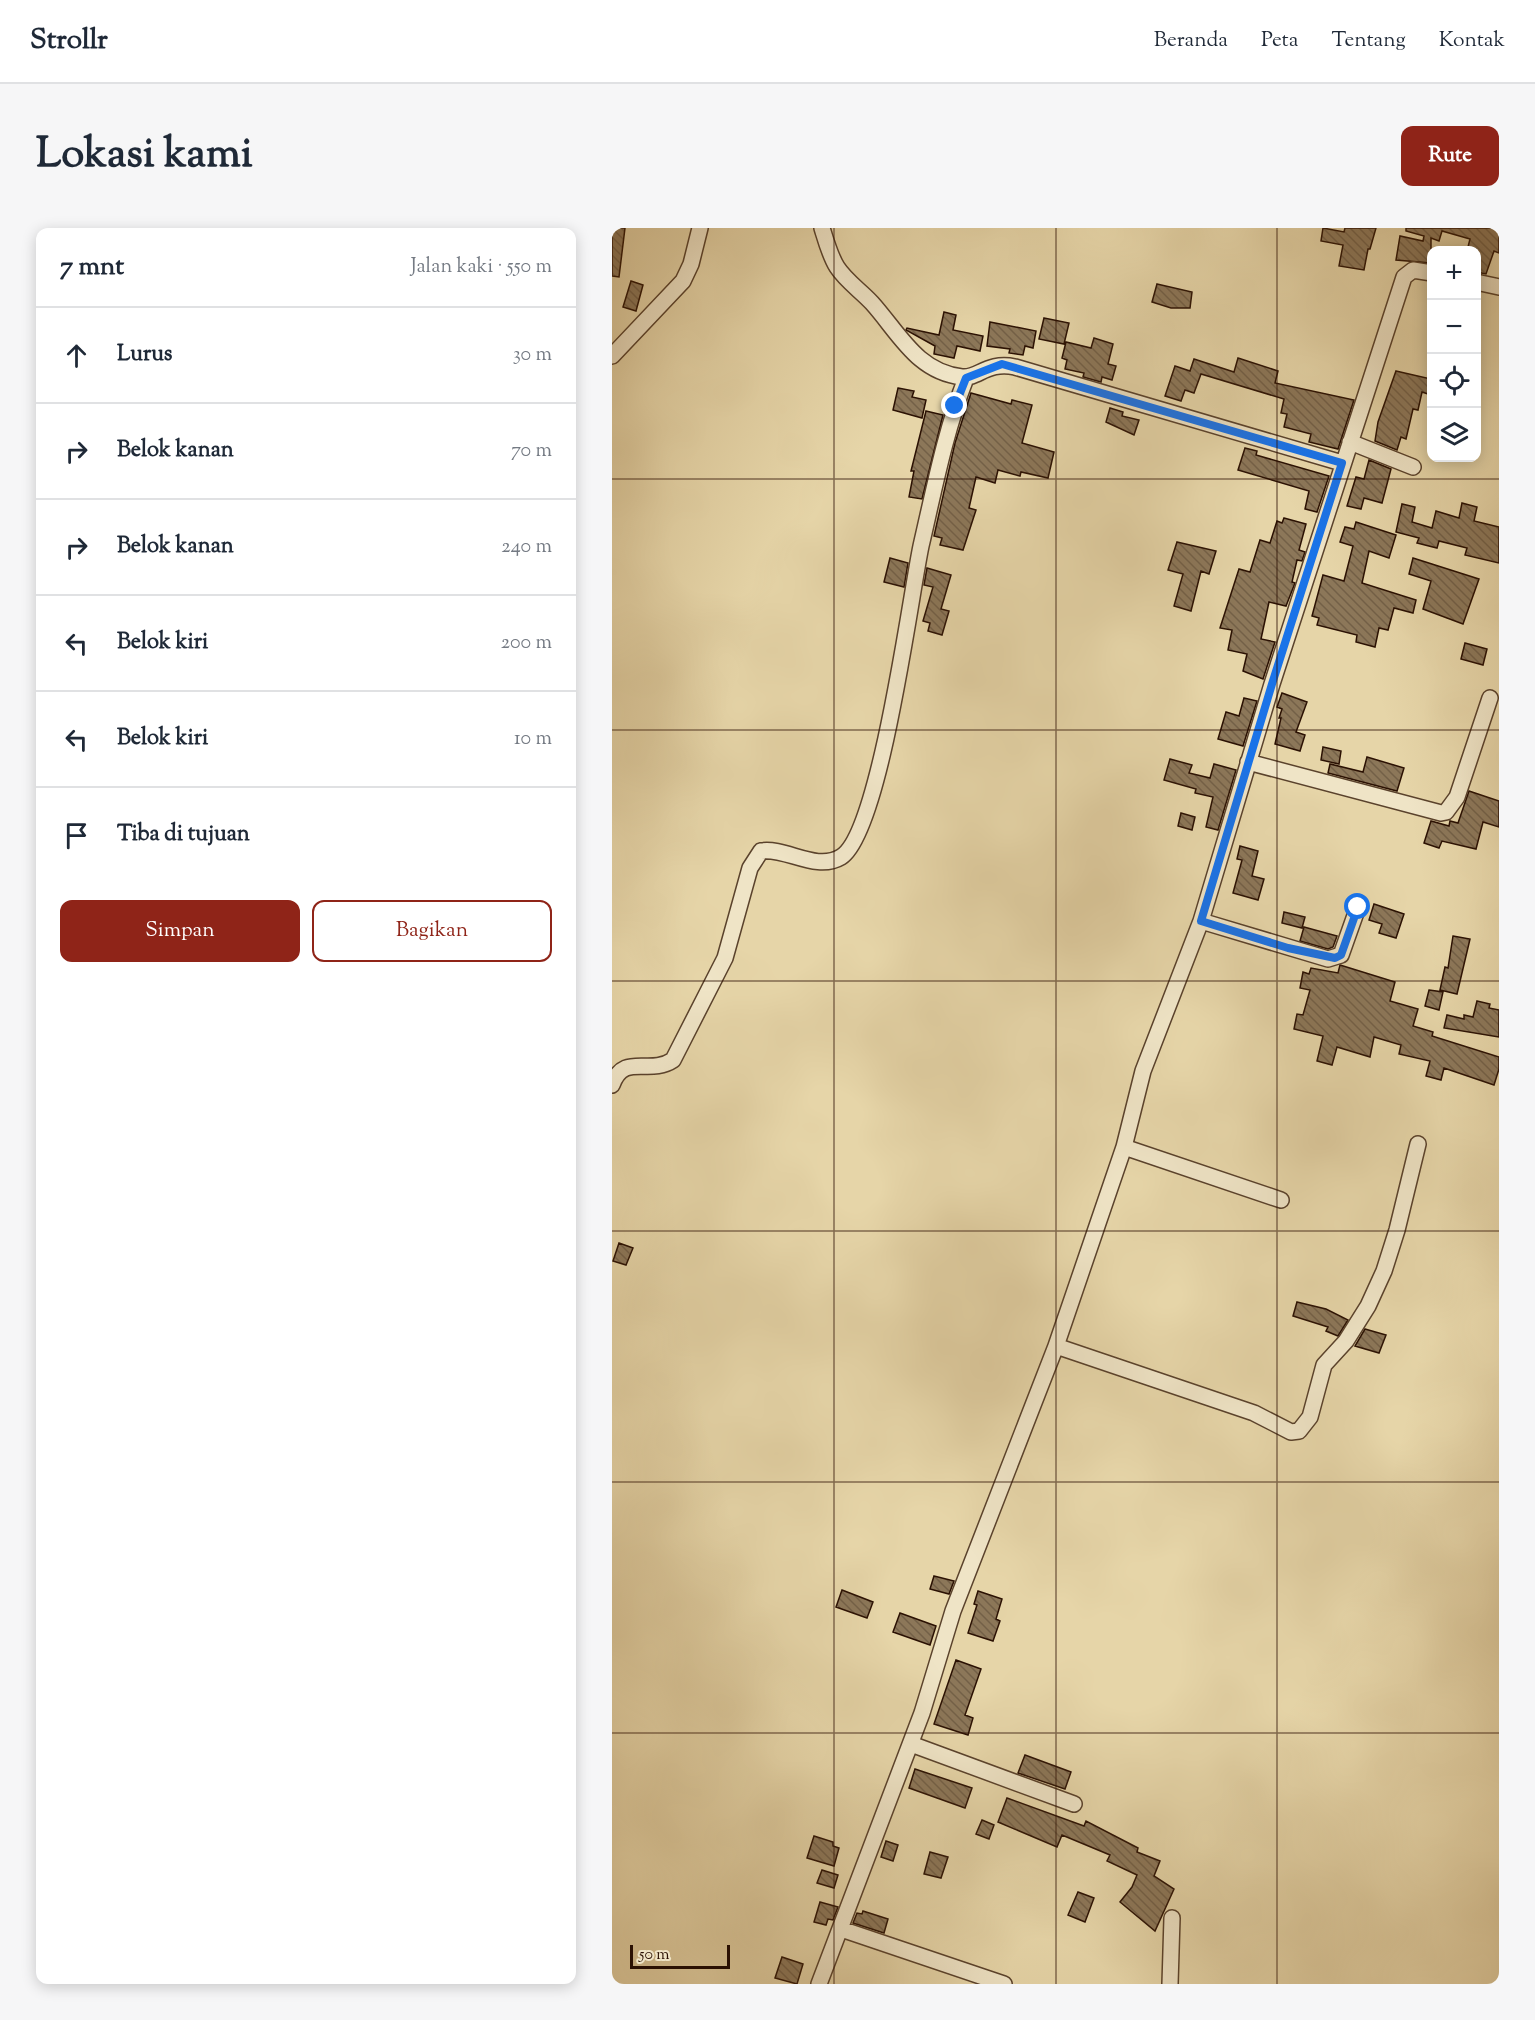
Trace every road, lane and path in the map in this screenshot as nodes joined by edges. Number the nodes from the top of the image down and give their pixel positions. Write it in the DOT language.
graph roads {
  1 [pos="700,228"];
  2 [pos="822,228"];
  3 [pos="1427,272"];
  4 [pos="1481,283"];
  5 [pos="1499,286"];
  6 [pos="612,356"];
  7 [pos="966,378"];
  8 [pos="1350,442"];
  9 [pos="1342,463"];
  10 [pos="1413,467"];
  11 [pos="1490,698"];
  12 [pos="1248,762"];
  13 [pos="1358,907"];
  14 [pos="1201,921"];
  15 [pos="612,1085"];
  16 [pos="1418,1144"];
  17 [pos="1124,1147"];
  18 [pos="1281,1200"];
  19 [pos="1056,1346"];
  20 [pos="911,1744"];
  21 [pos="1074,1804"];
  22 [pos="1172,1918"];
  23 [pos="841,1929"];
  24 [pos="819,1984"];
  25 [pos="1004,1984"];
  26 [pos="1170,1984"];
  1 -- 6 [label="street"];
  2 -- 7 [label="street"];
  3 -- 8 [label="street"];
  4 -- 5 [label="street"];
  7 -- 9 [label="street"];
  7 -- 15 [label="street"];
  8 -- 9 [label="street"];
  8 -- 10 [label="street"];
  9 -- 12 [label="street"];
  11 -- 12 [label="street"];
  12 -- 14 [label="street"];
  13 -- 14 [label="street"];
  14 -- 17 [label="street"];
  16 -- 19 [label="street"];
  17 -- 18 [label="street"];
  17 -- 19 [label="street"];
  19 -- 20 [label="street"];
  20 -- 21 [label="street"];
  20 -- 23 [label="street"];
  22 -- 26 [label="street"];
  23 -- 24 [label="street"];
  23 -- 25 [label="street"];
}
